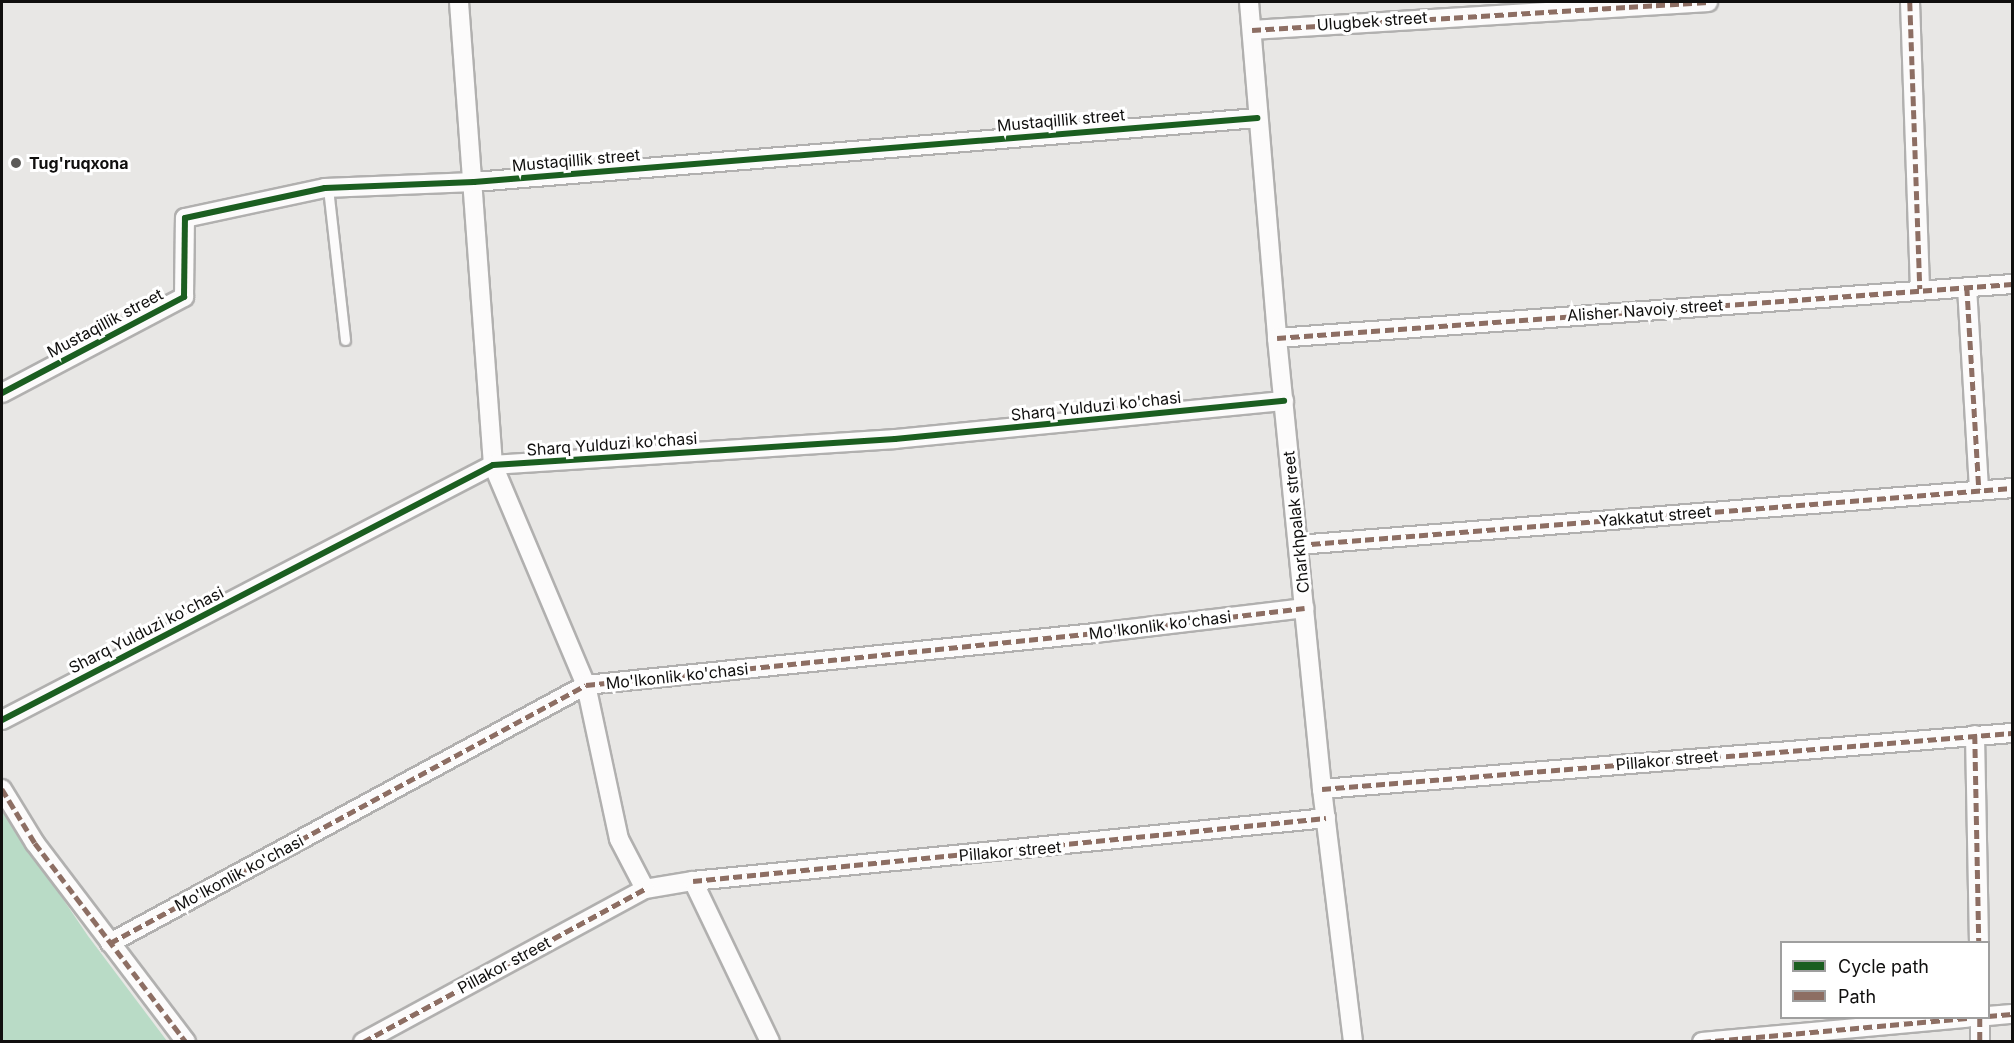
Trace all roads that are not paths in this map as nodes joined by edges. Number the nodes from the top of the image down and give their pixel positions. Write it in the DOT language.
graph roads {
  1 [pos="459,2"];
  2 [pos="1249,2"];
  3 [pos="1708,2"];
  4 [pos="1910,2"];
  5 [pos="1471,8"];
  6 [pos="1252,30"];
  7 [pos="1257,118"];
  8 [pos="474,182"];
  9 [pos="328,188"];
  10 [pos="2013,284"];
  11 [pos="1967,287"];
  12 [pos="1920,289"];
  13 [pos="1277,338"];
  14 [pos="345,340"];
  15 [pos="2,393"];
  16 [pos="1284,401"];
  17 [pos="493,465"];
  18 [pos="2013,488"];
  19 [pos="1979,490"];
  20 [pos="1298,545"];
  21 [pos="1305,608"];
  22 [pos="586,685"];
  23 [pos="2,720"];
  24 [pos="2013,733"];
  25 [pos="1975,735"];
  26 [pos="2,789"];
  27 [pos="1322,789"];
  28 [pos="1326,818"];
  29 [pos="693,881"];
  30 [pos="645,889"];
  31 [pos="1979,941"];
  32 [pos="110,943"];
  33 [pos="2013,1014"];
  34 [pos="1990,1016"];
  35 [pos="1945,1019"];
  36 [pos="1980,1019"];
  37 [pos="186,1041"];
  38 [pos="363,1041"];
  39 [pos="770,1041"];
  40 [pos="1353,1041"];
  41 [pos="1702,1041"];
  42 [pos="1980,1041"];
  1 -- 8 [label="street"];
  2 -- 6 [label="street, Charkhpalak street"];
  3 -- 5 [label="street, Ulugbek street"];
  4 -- 12 [label="street"];
  5 -- 6 [label="street, Ulugbek street"];
  6 -- 7 [label="street, Charkhpalak street"];
  7 -- 8 [label="street, Mustaqillik street"];
  7 -- 13 [label="street, Charkhpalak street"];
  8 -- 9 [label="street, Mustaqillik street"];
  8 -- 17 [label="street"];
  9 -- 14 [label="lane"];
  9 -- 15 [label="street, Mustaqillik street"];
  10 -- 11 [label="street, Alisher Navoiy street"];
  11 -- 12 [label="street, Alisher Navoiy street"];
  11 -- 19 [label="street"];
  12 -- 13 [label="street, Alisher Navoiy street"];
  13 -- 16 [label="street, Charkhpalak street"];
  16 -- 17 [label="street, Sharq Yulduzi ko'chasi"];
  16 -- 20 [label="street, Charkhpalak street"];
  17 -- 22 [label="street"];
  17 -- 23 [label="street, Sharq Yulduzi ko'chasi"];
  18 -- 19 [label="street, Yakkatut street"];
  19 -- 20 [label="street, Yakkatut street"];
  20 -- 21 [label="street, Charkhpalak street"];
  21 -- 22 [label="street, Mo'lkonlik ko'chasi"];
  21 -- 27 [label="street, Charkhpalak street"];
  22 -- 30 [label="street"];
  22 -- 32 [label="street, Mo'lkonlik ko'chasi"];
  24 -- 25 [label="street, Pillakor street"];
  25 -- 27 [label="street, Pillakor street"];
  25 -- 31 [label="street"];
  26 -- 32 [label="street"];
  27 -- 28 [label="street, Charkhpalak street"];
  28 -- 29 [label="street, Pillakor street"];
  28 -- 40 [label="street, Charkhpalak street"];
  29 -- 30 [label="street, Pillakor street"];
  29 -- 39 [label="street"];
  30 -- 38 [label="street, Pillakor street"];
  32 -- 37 [label="street"];
  33 -- 34 [label="street"];
  35 -- 41 [label="street"];
  36 -- 42 [label="street"];
}
